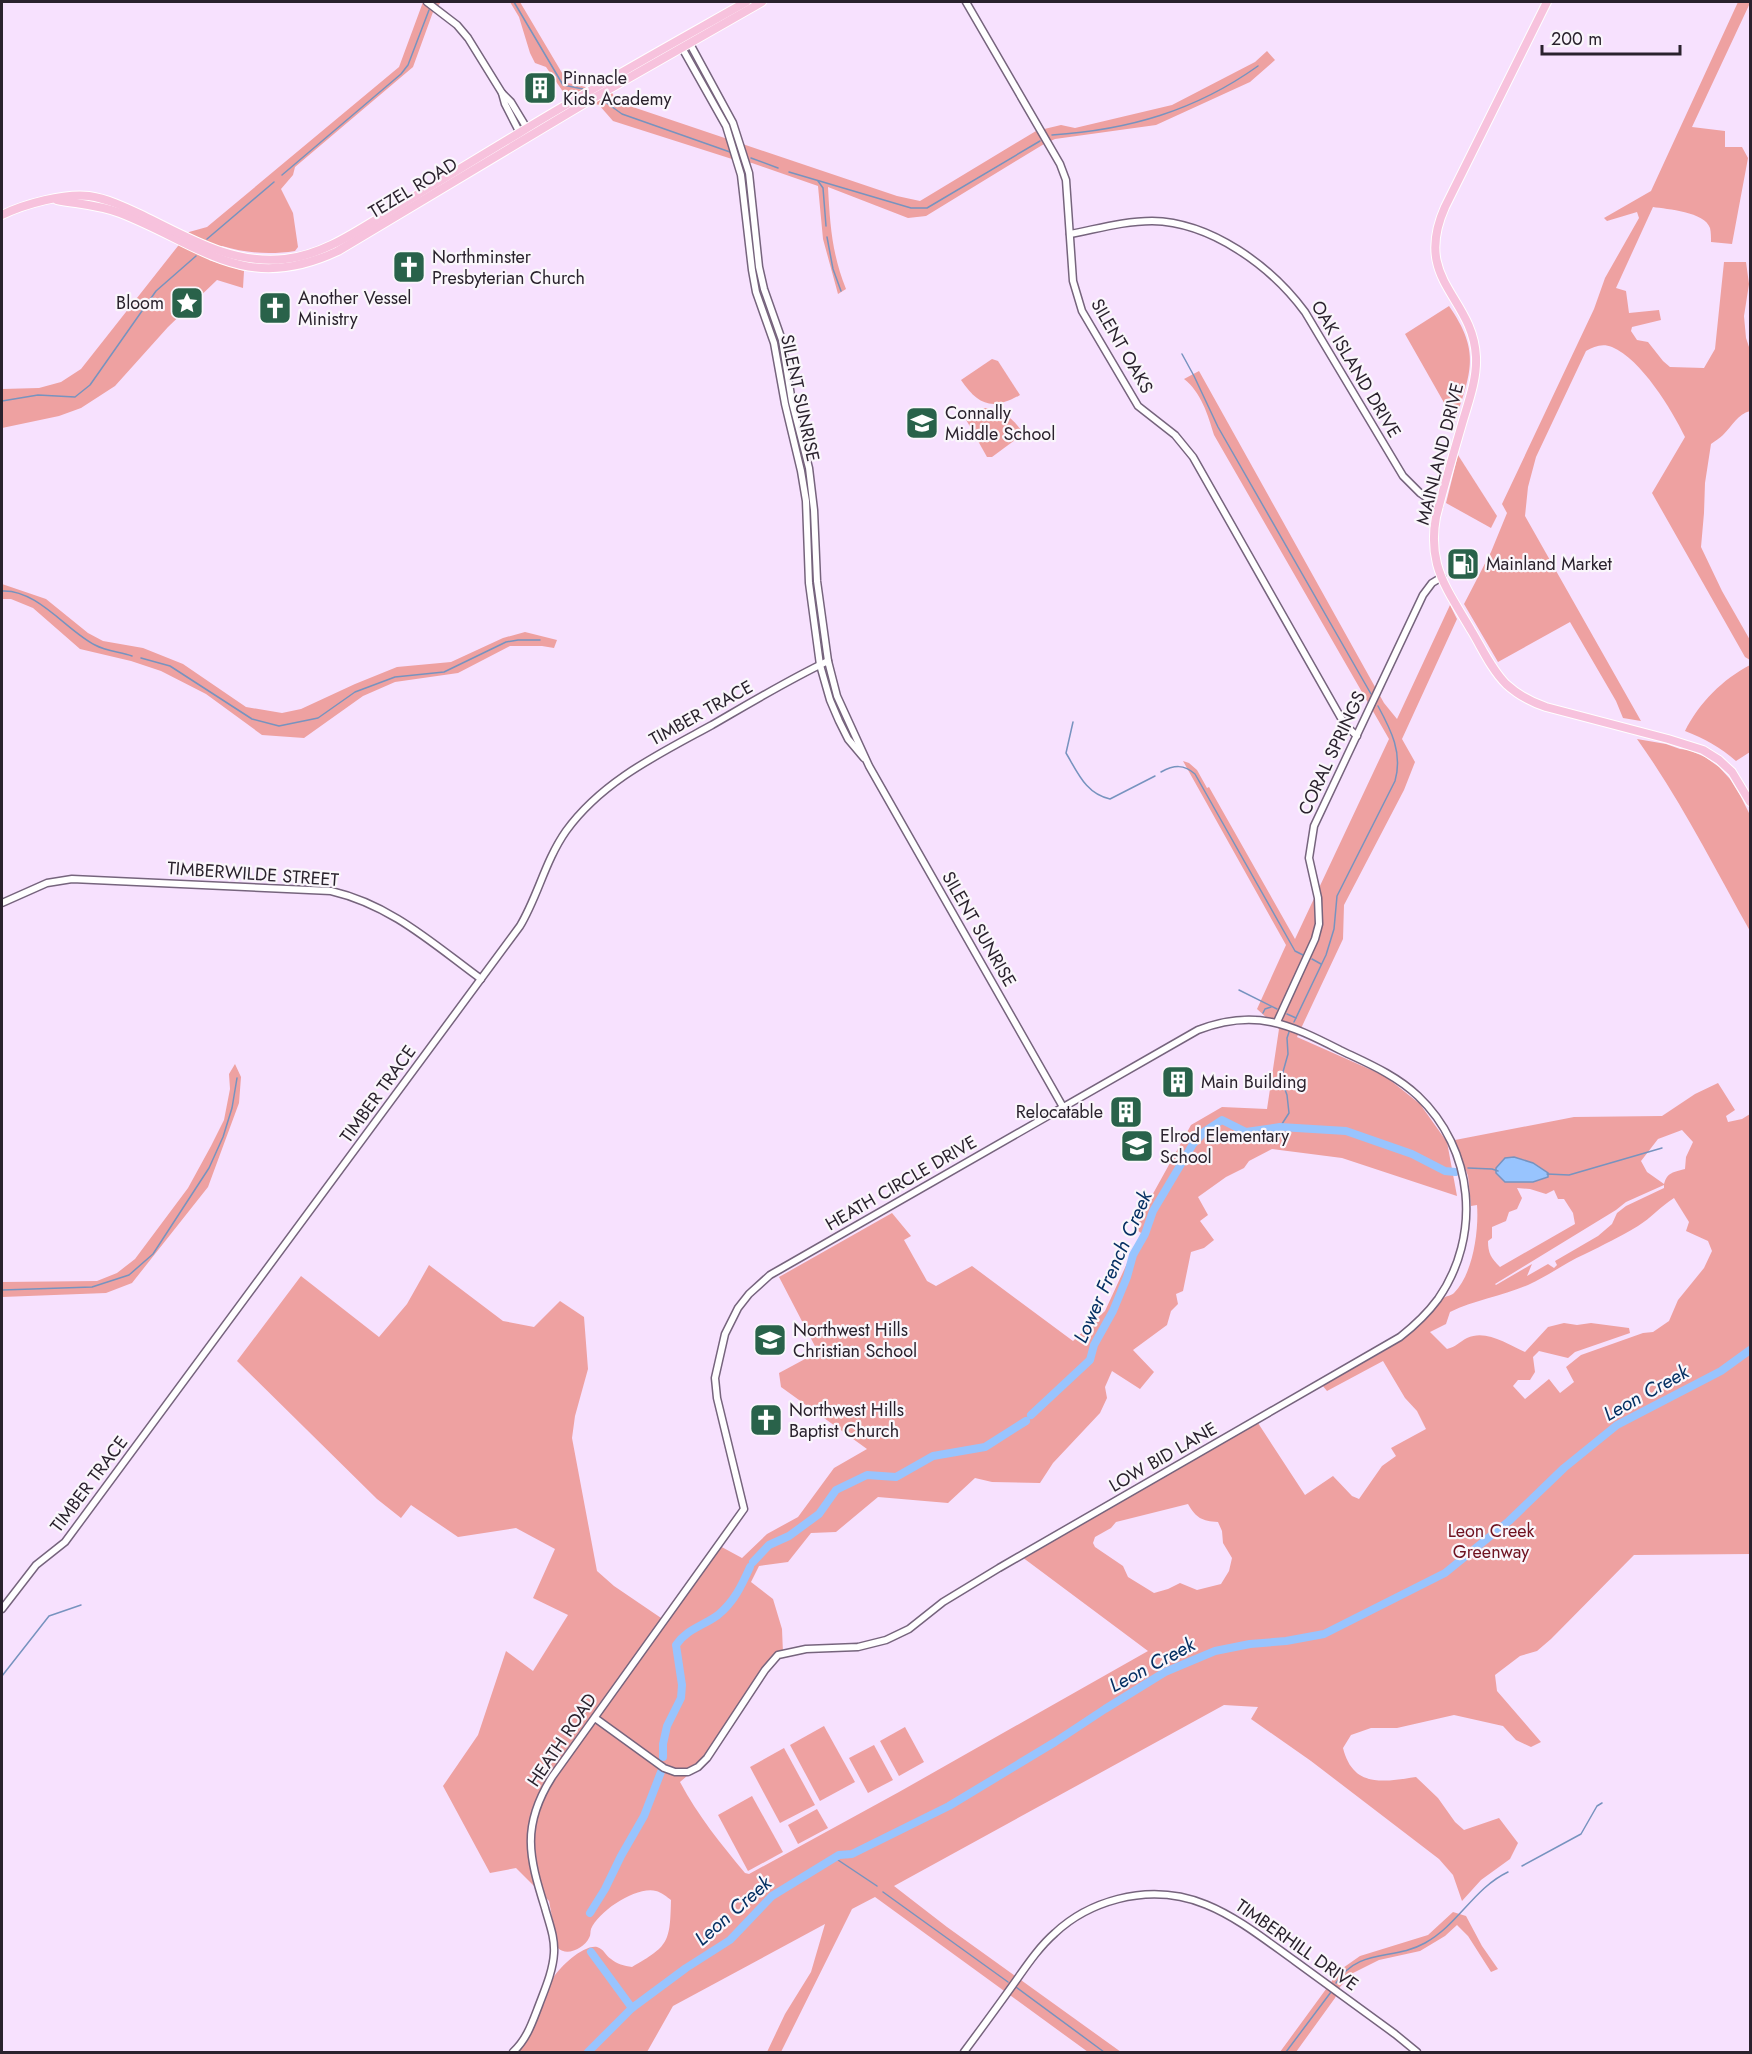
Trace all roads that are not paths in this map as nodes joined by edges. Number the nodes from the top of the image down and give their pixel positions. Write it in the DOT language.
graph roads {
  1 [pos="428,2"];
  2 [pos="746,2"];
  3 [pos="762,2"];
  4 [pos="966,2"];
  5 [pos="1547,2"];
  6 [pos="684,41"];
  7 [pos="525,134"];
  8 [pos="2,214"];
  9 [pos="1070,234"];
  10 [pos="1439,506"];
  11 [pos="1442,578"];
  12 [pos="828,660"];
  13 [pos="820,665"];
  14 [pos="1357,736"];
  15 [pos="869,766"];
  16 [pos="1750,802"];
  17 [pos="2,903"];
  18 [pos="481,979"];
  19 [pos="1277,1022"];
  20 [pos="1063,1107"];
  21 [pos="744,1509"];
  22 [pos="2,1609"];
  23 [pos="595,1718"];
  24 [pos="513,2052"];
  25 [pos="964,2052"];
  26 [pos="1417,2052"];
  1 -- 7 [label="street"];
  2 -- 6 [label="main road, TEZEL ROAD"];
  3 -- 6 [label="main road, TEZEL ROAD"];
  4 -- 9 [label="street, SILENT OAKS"];
  5 -- 10 [label="main road, MAINLAND DRIVE"];
  6 -- 7 [label="main road, TEZEL ROAD"];
  6 -- 12 [label="street, SILENT SUNRISE"];
  6 -- 13 [label="street, SILENT SUNRISE"];
  7 -- 8 [label="main road, TEZEL ROAD"];
  9 -- 10 [label="street, OAK ISLAND DRIVE"];
  9 -- 14 [label="street, SILENT OAKS"];
  10 -- 11 [label="main road, MAINLAND DRIVE"];
  11 -- 14 [label="street, CORAL SPRINGS"];
  11 -- 16 [label="main road, MAINLAND DRIVE"];
  12 -- 13 [label="street, TIMBER TRACE"];
  12 -- 15 [label="street, SILENT SUNRISE"];
  13 -- 15 [label="street, SILENT SUNRISE"];
  13 -- 18 [label="street, TIMBER TRACE"];
  14 -- 19 [label="street, CORAL SPRINGS"];
  15 -- 20 [label="street, SILENT SUNRISE"];
  17 -- 18 [label="street, TIMBERWILDE STREET"];
  18 -- 22 [label="street, TIMBER TRACE"];
  19 -- 20 [label="street, HEATH CIRCLE DRIVE"];
  19 -- 23 [label="street, LOW BID LANE"];
  20 -- 21 [label="street, HEATH CIRCLE DRIVE"];
  21 -- 23 [label="street, HEATH ROAD"];
  23 -- 24 [label="street, HEATH ROAD"];
  25 -- 26 [label="street, TIMBERHILL DRIVE"];
}
